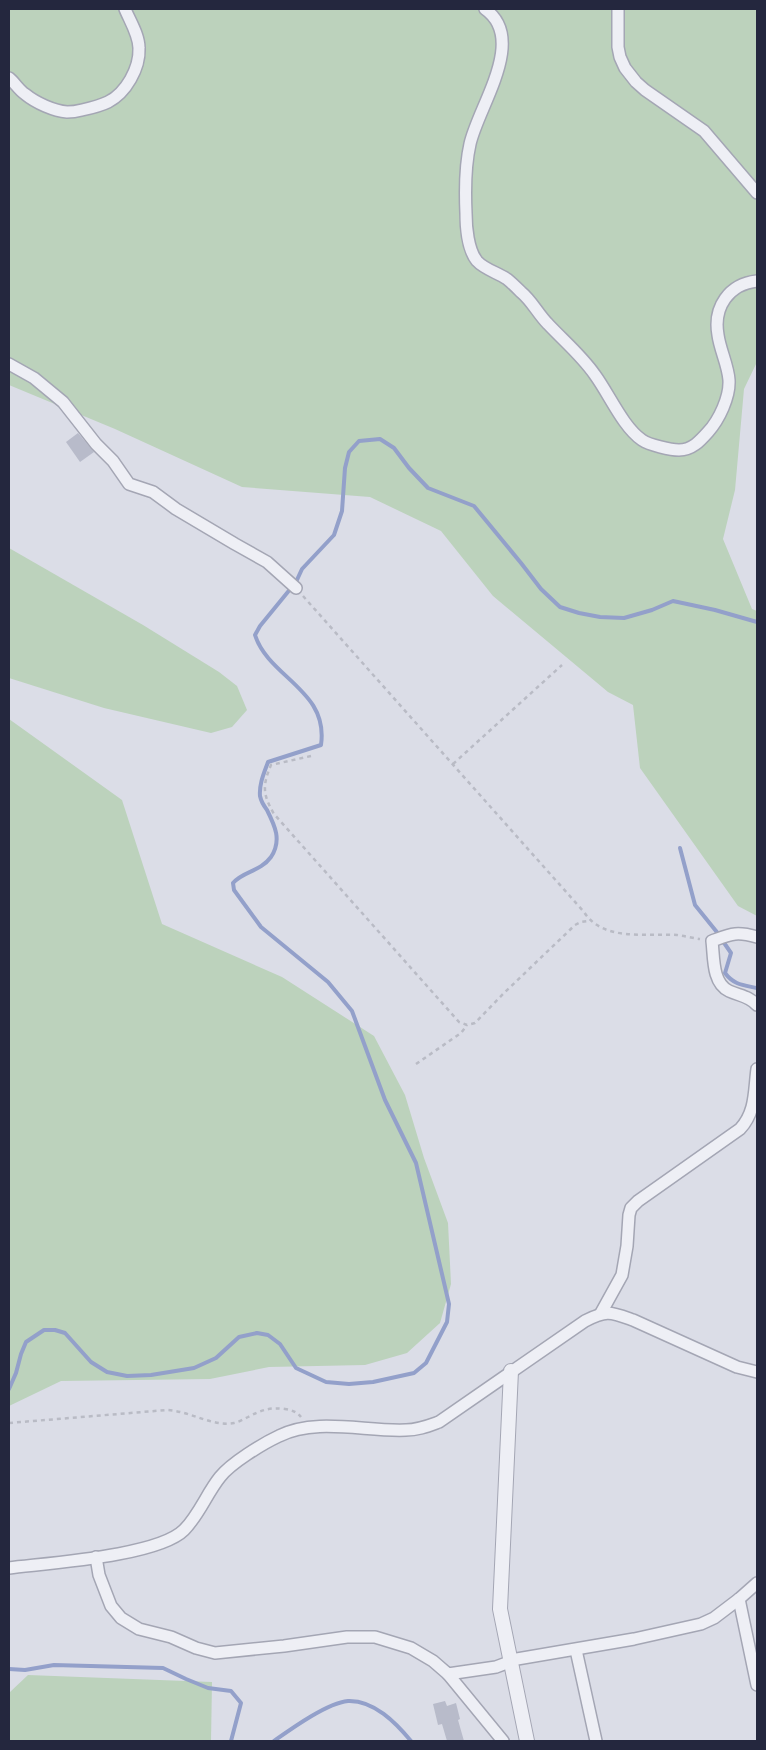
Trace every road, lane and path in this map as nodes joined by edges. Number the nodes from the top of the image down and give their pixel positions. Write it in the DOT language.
graph roads {
  1 [pos="125,9"];
  2 [pos="485,9"];
  3 [pos="618,9"];
  4 [pos="9,78"];
  5 [pos="757,193"];
  6 [pos="757,281"];
  7 [pos="9,364"];
  8 [pos="294,586"];
  9 [pos="562,665"];
  10 [pos="311,756"];
  11 [pos="453,764"];
  12 [pos="589,920"];
  13 [pos="757,936"];
  14 [pos="718,938"];
  15 [pos="757,1005"];
  16 [pos="466,1025"];
  17 [pos="416,1064"];
  18 [pos="757,1069"];
  19 [pos="601,1313"];
  20 [pos="511,1371"];
  21 [pos="757,1372"];
  22 [pos="9,1423"];
  23 [pos="306,1427"];
  24 [pos="96,1557"];
  25 [pos="9,1568"];
  26 [pos="757,1583"];
  27 [pos="739,1599"];
  28 [pos="576,1650"];
  29 [pos="510,1662"];
  30 [pos="448,1674"];
  31 [pos="757,1685"];
  32 [pos="503,1741"];
  33 [pos="527,1741"];
  34 [pos="596,1741"];
  1 -- 4 [label="street"];
  2 -- 6 [label="street"];
  3 -- 5 [label="street"];
  7 -- 8 [label="street"];
  8 -- 11 [label="path"];
  9 -- 11 [label="path"];
  10 -- 16 [label="path"];
  11 -- 12 [label="path"];
  12 -- 14 [label="path"];
  12 -- 16 [label="path"];
  13 -- 14 [label="street"];
  14 -- 15 [label="street"];
  16 -- 17 [label="path"];
  18 -- 19 [label="street"];
  19 -- 20 [label="street"];
  19 -- 21 [label="street"];
  20 -- 23 [label="street"];
  20 -- 29 [label="street"];
  22 -- 23 [label="path"];
  23 -- 24 [label="street"];
  24 -- 25 [label="street"];
  24 -- 30 [label="street"];
  26 -- 27 [label="street"];
  27 -- 28 [label="street"];
  27 -- 31 [label="street"];
  28 -- 29 [label="street"];
  28 -- 34 [label="street"];
  29 -- 30 [label="street"];
  29 -- 33 [label="street"];
  30 -- 32 [label="street"];
}
